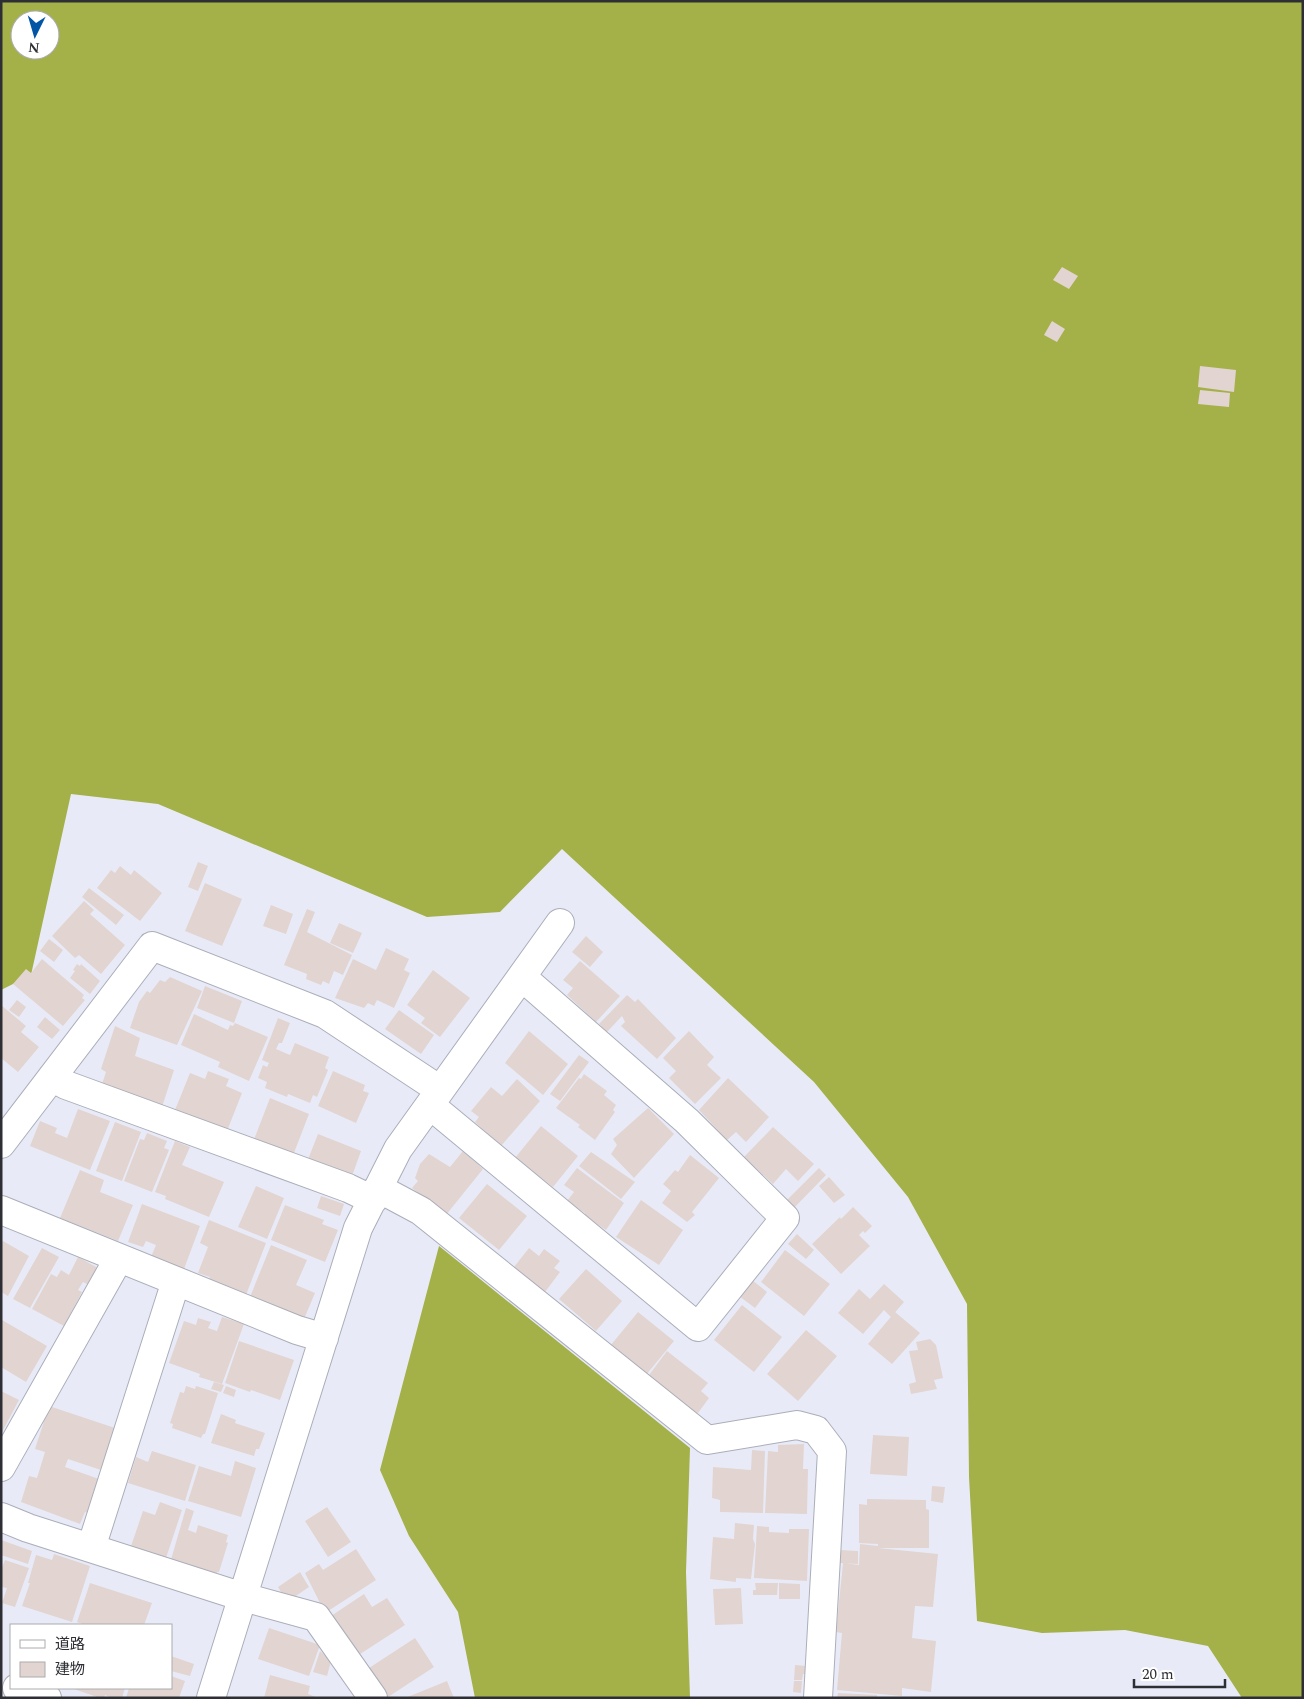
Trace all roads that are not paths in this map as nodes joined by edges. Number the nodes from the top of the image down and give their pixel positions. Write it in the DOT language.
graph roads {
  1 [pos="560,923"];
  2 [pos="522,977"];
  3 [pos="52,1077"];
  4 [pos="435,1097"];
  5 [pos="1,1144"];
  6 [pos="375,1194"];
  7 [pos="1,1210"];
  8 [pos="119,1258"];
  9 [pos="176,1281"];
  10 [pos="324,1338"];
  11 [pos="1,1466"];
  12 [pos="1,1517"];
  13 [pos="91,1548"];
  14 [pos="243,1597"];
  15 [pos="20,1689"];
  16 [pos="47,1698"];
  17 [pos="211,1698"];
  18 [pos="373,1698"];
  19 [pos="818,1698"];
  1 -- 2 [label="street"];
  2 -- 4 [label="street"];
  2 -- 4 [label="street"];
  3 -- 4 [label="street"];
  3 -- 5 [label="street"];
  3 -- 6 [label="street"];
  4 -- 6 [label="street"];
  6 -- 10 [label="street"];
  6 -- 19 [label="street"];
  7 -- 8 [label="street"];
  8 -- 9 [label="street"];
  8 -- 11 [label="street"];
  9 -- 10 [label="street"];
  9 -- 13 [label="street"];
  10 -- 14 [label="street"];
  12 -- 13 [label="street"];
  13 -- 14 [label="street"];
  14 -- 17 [label="street"];
  14 -- 18 [label="street"];
  15 -- 16 [label="street"];
}
